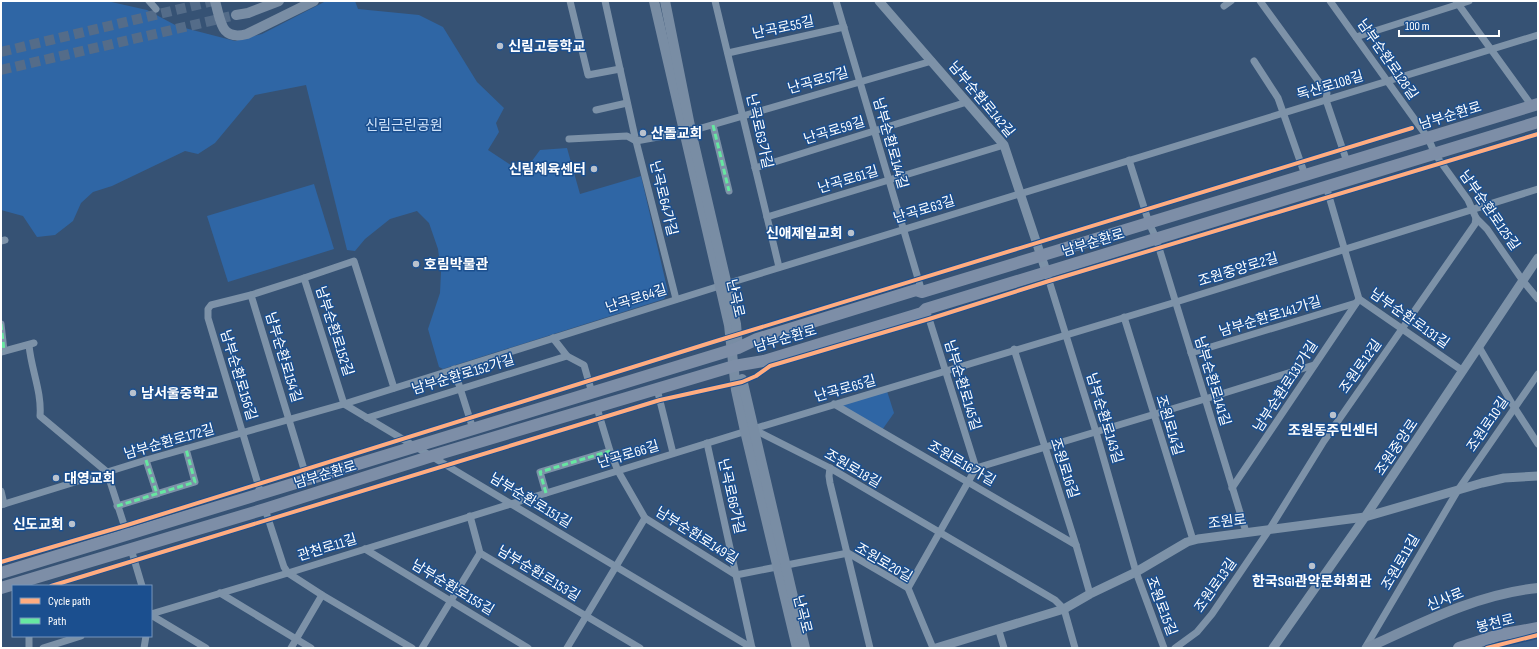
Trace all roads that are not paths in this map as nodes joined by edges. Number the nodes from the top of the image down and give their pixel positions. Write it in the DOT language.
graph roads {
  1 [pos="149,1"];
  2 [pos="215,1"];
  3 [pos="279,1"];
  4 [pos="314,1"];
  5 [pos="570,1"];
  6 [pos="605,1"];
  7 [pos="654,1"];
  8 [pos="665,1"];
  9 [pos="717,1"];
  10 [pos="836,1"];
  11 [pos="879,1"];
  12 [pos="1231,1"];
  13 [pos="1260,1"];
  14 [pos="1330,1"];
  15 [pos="1469,1"];
  16 [pos="1457,2"];
  17 [pos="1224,6"];
  18 [pos="156,9"];
  19 [pos="236,15"];
  20 [pos="844,27"];
  21 [pos="1538,35"];
  22 [pos="1356,37"];
  23 [pos="1491,49"];
  24 [pos="728,53"];
  25 [pos="1254,61"];
  26 [pos="932,62"];
  27 [pos="620,69"];
  28 [pos="1387,81"];
  29 [pos="860,82"];
  30 [pos="1326,100"];
  31 [pos="967,102"];
  32 [pos="627,103"];
  33 [pos="1535,105"];
  34 [pos="596,110"];
  35 [pos="1284,112"];
  36 [pos="743,116"];
  37 [pos="1538,122"];
  38 [pos="713,125"];
  39 [pos="874,131"];
  40 [pos="687,132"];
  41 [pos="1428,138"];
  42 [pos="569,139"];
  43 [pos="636,141"];
  44 [pos="1004,145"];
  45 [pos="1435,154"];
  46 [pos="1129,160"];
  47 [pos="1347,162"];
  48 [pos="755,168"];
  49 [pos="1305,175"];
  50 [pos="889,180"];
  51 [pos="1326,186"];
  52 [pos="1538,189"];
  53 [pos="729,191"];
  54 [pos="1021,193"];
  55 [pos="1472,211"];
  56 [pos="767,217"];
  57 [pos="1476,218"];
  58 [pos="1148,223"];
  59 [pos="903,229"];
  60 [pos="1156,238"];
  61 [pos="1344,249"];
  62 [pos="1042,256"];
  63 [pos="1538,258"];
  64 [pos="779,267"];
  65 [pos="1046,271"];
  66 [pos="304,278"];
  67 [pos="1523,281"];
  68 [pos="723,285"];
  69 [pos="922,292"];
  70 [pos="251,295"];
  71 [pos="676,299"];
  72 [pos="1538,299"];
  73 [pos="1358,301"];
  74 [pos="1176,302"];
  75 [pos="926,309"];
  76 [pos="1124,317"];
  77 [pos="1,324"];
  78 [pos="1402,329"];
  79 [pos="1065,334"];
  80 [pos="553,338"];
  81 [pos="1479,347"];
  82 [pos="736,349"];
  83 [pos="1014,349"];
  84 [pos="3,352"];
  85 [pos="1191,353"];
  86 [pos="567,356"];
  87 [pos="1314,364"];
  88 [pos="737,366"];
  89 [pos="454,369"];
  90 [pos="1463,371"];
  91 [pos="946,372"];
  92 [pos="1538,374"];
  93 [pos="394,388"];
  94 [pos="460,388"];
  95 [pos="658,389"];
  96 [pos="592,393"];
  97 [pos="1205,399"];
  98 [pos="344,404"];
  99 [pos="834,404"];
  100 [pos="1514,407"];
  101 [pos="597,408"];
  102 [pos="1153,414"];
  103 [pos="367,418"];
  104 [pos="289,419"];
  105 [pos="473,429"];
  106 [pos="749,430"];
  107 [pos="243,432"];
  108 [pos="1096,432"];
  109 [pos="706,443"];
  110 [pos="1538,444"];
  111 [pos="1044,446"];
  112 [pos="417,447"];
  113 [pos="186,449"];
  114 [pos="610,451"];
  115 [pos="674,454"];
  116 [pos="432,456"];
  117 [pos="146,460"];
  118 [pos="830,468"];
  119 [pos="976,468"];
  120 [pos="618,471"];
  121 [pos="107,472"];
  122 [pos="1538,476"];
  123 [pos="307,479"];
  124 [pos="968,482"];
  125 [pos="1232,488"];
  126 [pos="1458,490"];
  127 [pos="1,491"];
  128 [pos="546,493"];
  129 [pos="157,494"];
  130 [pos="261,494"];
  131 [pos="511,504"];
  132 [pos="2,505"];
  133 [pos="118,506"];
  134 [pos="265,509"];
  135 [pos="470,516"];
  136 [pos="1365,517"];
  137 [pos="645,518"];
  138 [pos="1268,530"];
  139 [pos="939,532"];
  140 [pos="1246,532"];
  141 [pos="127,534"];
  142 [pos="1193,540"];
  143 [pos="1076,545"];
  144 [pos="131,549"];
  145 [pos="365,549"];
  146 [pos="480,553"];
  147 [pos="848,553"];
  148 [pos="616,567"];
  149 [pos="781,567"];
  150 [pos="1136,572"];
  151 [pos="1,573"];
  152 [pos="288,573"];
  153 [pos="736,575"];
  154 [pos="30,583"];
  155 [pos="18,585"];
  156 [pos="142,585"];
  157 [pos="12,586"];
  158 [pos="1,588"];
  159 [pos="908,588"];
  160 [pos="1538,588"];
  161 [pos="220,593"];
  162 [pos="1090,594"];
  163 [pos="322,596"];
  164 [pos="451,601"];
  165 [pos="1064,609"];
  166 [pos="152,615"];
  167 [pos="152,616"];
  168 [pos="586,616"];
  169 [pos="1538,628"];
  170 [pos="997,630"];
  171 [pos="29,637"];
  172 [pos="78,637"];
  173 [pos="146,637"];
  174 [pos="297,639"];
  175 [pos="29,648"];
  176 [pos="43,648"];
  177 [pos="144,648"];
  178 [pos="206,648"];
  179 [pos="291,648"];
  180 [pos="311,648"];
  181 [pos="412,648"];
  182 [pos="422,648"];
  183 [pos="528,648"];
  184 [pos="567,648"];
  185 [pos="640,648"];
  186 [pos="752,648"];
  187 [pos="797,648"];
  188 [pos="805,648"];
  189 [pos="870,648"];
  190 [pos="934,648"];
  191 [pos="1004,648"];
  192 [pos="1075,648"];
  193 [pos="1164,648"];
  194 [pos="1175,648"];
  195 [pos="1273,648"];
  196 [pos="1366,648"];
  197 [pos="1459,648"];
  1 -- 18 [label="street"];
  2 -- 4 [label="main road"];
  3 -- 19 [label="main road"];
  5 -- 27 [label="street"];
  6 -- 27 [label="street, 난곡로64가길"];
  7 -- 40 [label="main road, 난곡로"];
  8 -- 40 [label="main road, 난곡로"];
  9 -- 24 [label="street, 난곡로63가길"];
  10 -- 20 [label="street, 남부순환로144길"];
  11 -- 26 [label="street, 남부순환로142길"];
  12 -- 17 [label="street"];
  13 -- 30 [label="street"];
  14 -- 22 [label="street, 남부순환로128길"];
  15 -- 16 [label="street"];
  16 -- 22 [label="street"];
  16 -- 23 [label="street"];
  20 -- 24 [label="street, 난곡로55길"];
  20 -- 29 [label="street, 남부순환로144길"];
  21 -- 23 [label="street, 독산로108길"];
  22 -- 28 [label="street, 남부순환로128길"];
  23 -- 28 [label="street, 독산로108길"];
  23 -- 33 [label="street"];
  24 -- 36 [label="street, 난곡로63가길"];
  25 -- 35 [label="street"];
  26 -- 29 [label="street, 난곡로57길"];
  26 -- 31 [label="street, 남부순환로142길"];
  27 -- 32 [label="street, 난곡로64가길"];
  28 -- 30 [label="street, 독산로108길"];
  28 -- 41 [label="street, 남부순환로128길"];
  29 -- 36 [label="street, 난곡로57길"];
  29 -- 39 [label="street, 남부순환로144길"];
  30 -- 35 [label="street, 독산로108길"];
  30 -- 47 [label="street"];
  31 -- 39 [label="street, 난곡로59길"];
  31 -- 44 [label="street, 남부순환로142길"];
  32 -- 34 [label="street"];
  32 -- 43 [label="street, 난곡로64가길"];
  33 -- 41 [label="main road, 남부순환로"];
  35 -- 46 [label="street, 독산로108길"];
  35 -- 49 [label="street"];
  36 -- 38 [label="street, 난곡로57길"];
  36 -- 48 [label="street, 난곡로63가길"];
  37 -- 45 [label="main road, 남부순환로"];
  38 -- 40 [label="street, 난곡로57길"];
  38 -- 53 [label="street"];
  39 -- 48 [label="street, 난곡로59길"];
  39 -- 50 [label="street, 남부순환로144길"];
  40 -- 43 [label="street, 난곡로57길"];
  40 -- 68 [label="main road, 난곡로"];
  41 -- 45 [label="street, 남부순환로128길"];
  41 -- 47 [label="main road, 남부순환로"];
  42 -- 43 [label="street"];
  43 -- 71 [label="street, 난곡로64가길"];
  44 -- 50 [label="street, 난곡로61길"];
  44 -- 54 [label="street, 남부순환로142길"];
  45 -- 51 [label="main road, 남부순환로"];
  45 -- 55 [label="street, 남부순환로125길"];
  46 -- 54 [label="street, 난곡로63길"];
  46 -- 58 [label="street, 남부순환로141길"];
  47 -- 49 [label="main road, 남부순환로"];
  48 -- 56 [label="street, 난곡로63가길"];
  49 -- 58 [label="main road, 남부순환로"];
  50 -- 56 [label="street, 난곡로61길"];
  50 -- 59 [label="street, 남부순환로144길"];
  51 -- 60 [label="main road, 남부순환로"];
  51 -- 61 [label="street, 남부순환로131길"];
  52 -- 55 [label="street, 조원중앙로2길"];
  54 -- 59 [label="street, 난곡로63길"];
  54 -- 62 [label="street, 남부순환로142길"];
  55 -- 57 [label="street, 남부순환로125길"];
  55 -- 61 [label="street, 조원중앙로2길"];
  56 -- 64 [label="street, 난곡로63가길"];
  57 -- 67 [label="street, 남부순환로125길"];
  57 -- 78 [label="street, 조원로12길"];
  58 -- 60 [label="street, 남부순환로141길"];
  58 -- 62 [label="main road, 남부순환로"];
  59 -- 64 [label="street, 난곡로63길"];
  59 -- 69 [label="street, 남부순환로144길"];
  60 -- 65 [label="main road, 남부순환로"];
  60 -- 74 [label="street, 남부순환로141길"];
  61 -- 73 [label="street, 남부순환로131길"];
  61 -- 74 [label="street, 조원중앙로2길"];
  62 -- 65 [label="street, 남부순환로142길"];
  62 -- 69 [label="main road, 남부순환로"];
  63 -- 67 [label="street, 조원중앙로"];
  64 -- 68 [label="street, 난곡로63길"];
  65 -- 75 [label="main road, 남부순환로"];
  65 -- 79 [label="street, 남부순환로143길"];
  66 -- 70 [label="street"];
  66 -- 93 [label="street, 남부순환로152길"];
  66 -- 98 [label="street, 남부순환로152길"];
  67 -- 72 [label="street, 남부순환로125길"];
  67 -- 81 [label="street, 조원중앙로"];
  68 -- 71 [label="street, 난곡로64길"];
  68 -- 82 [label="main road, 난곡로"];
  69 -- 82 [label="main road, 남부순환로"];
  70 -- 104 [label="street, 남부순환로154길"];
  70 -- 107 [label="street, 남부순환로156길"];
  71 -- 80 [label="street, 난곡로64길"];
  73 -- 78 [label="street, 남부순환로131길"];
  73 -- 85 [label="street, 남부순환로141가길"];
  73 -- 87 [label="street, 남부순환로131가길"];
  74 -- 76 [label="street, 조원중앙로2길"];
  74 -- 85 [label="street, 남부순환로141길"];
  75 -- 88 [label="main road, 남부순환로"];
  75 -- 91 [label="street, 남부순환로145길"];
  76 -- 79 [label="street, 조원중앙로2길"];
  76 -- 102 [label="street, 조원로14길"];
  77 -- 84 [label="street"];
  78 -- 90 [label="street, 남부순환로131길"];
  78 -- 138 [label="street, 조원로12길"];
  79 -- 83 [label="street, 조원중앙로2길"];
  79 -- 108 [label="street, 남부순환로143길"];
  80 -- 86 [label="street"];
  80 -- 89 [label="street, 난곡로64길"];
  81 -- 90 [label="street, 조원중앙로"];
  81 -- 100 [label="street"];
  82 -- 88 [label="main road, 난곡로"];
  82 -- 96 [label="main road, 남부순환로"];
  83 -- 91 [label="street, 조원중앙로2길"];
  83 -- 111 [label="street, 조원로16길"];
  84 -- 121 [label="street"];
  85 -- 97 [label="street, 남부순환로141길"];
  86 -- 94 [label="street, 남부순환로152가길"];
  86 -- 96 [label="street"];
  87 -- 97 [label="street"];
  87 -- 125 [label="street, 남부순환로131가길"];
  88 -- 95 [label="main road, 남부순환로"];
  88 -- 106 [label="main road, 난곡로"];
  89 -- 93 [label="street, 난곡로64길"];
  89 -- 94 [label="street"];
  90 -- 136 [label="street, 조원중앙로"];
  91 -- 99 [label="street, 난곡로65길"];
  91 -- 119 [label="street, 남부순환로145길"];
  92 -- 100 [label="street, 조원로10길"];
  93 -- 98 [label="street, 난곡로64길"];
  94 -- 103 [label="street, 남부순환로152가길"];
  94 -- 105 [label="street"];
  95 -- 101 [label="main road, 남부순환로"];
  95 -- 115 [label="street"];
  96 -- 105 [label="main road, 남부순환로"];
  97 -- 102 [label="street"];
  97 -- 125 [label="street, 남부순환로141길"];
  98 -- 103 [label="street"];
  98 -- 104 [label="street, 남부순환로172길"];
  99 -- 106 [label="street, 난곡로65길"];
  99 -- 124 [label="street, 조원로16가길"];
  100 -- 110 [label="street"];
  100 -- 126 [label="street, 조원로10길"];
  101 -- 114 [label="street, 남부순환로149길"];
  101 -- 116 [label="main road, 남부순환로"];
  102 -- 108 [label="street"];
  102 -- 142 [label="street, 조원로14길"];
  103 -- 112 [label="street"];
  104 -- 107 [label="street, 남부순환로172길"];
  104 -- 123 [label="street, 남부순환로154길"];
  105 -- 112 [label="main road, 남부순환로"];
  106 -- 109 [label="street, 난곡로66길"];
  106 -- 118 [label="street, 조원로18길"];
  106 -- 149 [label="main road, 난곡로"];
  107 -- 113 [label="street, 남부순환로172길"];
  107 -- 130 [label="street, 남부순환로156길"];
  108 -- 111 [label="street"];
  108 -- 150 [label="street, 남부순환로143길"];
  109 -- 115 [label="street, 난곡로66길"];
  109 -- 153 [label="street, 난곡로66가길"];
  111 -- 119 [label="street"];
  111 -- 143 [label="street, 조원로16길"];
  112 -- 116 [label="street"];
  112 -- 123 [label="main road, 남부순환로"];
  113 -- 117 [label="street, 남부순환로172길"];
  113 -- 129 [label="street"];
  114 -- 120 [label="street, 남부순환로149길"];
  114 -- 128 [label="street"];
  115 -- 120 [label="street, 난곡로66길"];
  116 -- 131 [label="street, 남부순환로151길"];
  116 -- 134 [label="main road, 남부순환로"];
  117 -- 121 [label="street, 남부순환로172길"];
  117 -- 129 [label="street"];
  118 -- 139 [label="street, 조원로18길"];
  118 -- 147 [label="street"];
  119 -- 124 [label="street"];
  120 -- 128 [label="street, 난곡로66길"];
  120 -- 137 [label="street, 남부순환로149길"];
  121 -- 132 [label="street, 남부순환로172길"];
  121 -- 133 [label="street"];
  122 -- 126 [label="street, 조원로"];
  123 -- 130 [label="main road, 남부순환로"];
  124 -- 139 [label="street"];
  124 -- 143 [label="street, 조원로16가길"];
  125 -- 140 [label="street, 남부순환로141길"];
  126 -- 136 [label="street, 조원로"];
  126 -- 196 [label="street, 조원로11길"];
  127 -- 132 [label="street"];
  128 -- 131 [label="street, 난곡로66길"];
  129 -- 133 [label="street"];
  130 -- 141 [label="main road, 남부순환로"];
  131 -- 135 [label="street, 관천로11길"];
  131 -- 148 [label="street, 남부순환로151길"];
  133 -- 141 [label="street"];
  134 -- 144 [label="main road, 남부순환로"];
  134 -- 152 [label="street"];
  135 -- 145 [label="street, 관천로11길"];
  135 -- 146 [label="street, 남부순환로153길"];
  136 -- 138 [label="street, 조원로"];
  136 -- 195 [label="street, 조원중앙로"];
  137 -- 148 [label="street"];
  137 -- 153 [label="street, 남부순환로149길"];
  138 -- 140 [label="street, 조원로"];
  138 -- 194 [label="street, 조원로13길"];
  139 -- 159 [label="street"];
  139 -- 165 [label="street, 조원로18길"];
  140 -- 142 [label="street, 조원로"];
  141 -- 151 [label="main road, 남부순환로"];
  142 -- 150 [label="street, 조원로"];
  143 -- 162 [label="street, 조원로16길"];
  144 -- 154 [label="main road, 남부순환로"];
  144 -- 156 [label="street"];
  145 -- 152 [label="street, 관천로11길"];
  145 -- 164 [label="street, 남부순환로155길"];
  146 -- 164 [label="street, 남부순환로153길"];
  146 -- 168 [label="street, 남부순환로153길"];
  147 -- 149 [label="street, 조원로20길"];
  147 -- 159 [label="street, 조원로20길"];
  147 -- 189 [label="street"];
  148 -- 168 [label="street"];
  148 -- 186 [label="street, 남부순환로151길"];
  149 -- 153 [label="street, 남부순환로149길"];
  149 -- 187 [label="main road, 난곡로"];
  149 -- 188 [label="main road, 난곡로"];
  150 -- 162 [label="street, 조원로"];
  150 -- 193 [label="street, 조원로15길"];
  152 -- 161 [label="street, 관천로11길"];
  152 -- 163 [label="street"];
  153 -- 186 [label="street, 난곡로66가길"];
  154 -- 155 [label="main road, 남부순환로"];
  157 -- 158 [label="main road, 남부순환로"];
  159 -- 190 [label="street, 조원로20길"];
  160 -- 196 [label="main road, 신사로"];
  161 -- 166 [label="street, 관천로11길"];
  161 -- 174 [label="street"];
  162 -- 165 [label="street, 조원로"];
  163 -- 174 [label="street"];
  163 -- 181 [label="street"];
  164 -- 182 [label="street, 남부순환로153길"];
  164 -- 183 [label="street, 남부순환로155길"];
  165 -- 170 [label="street, 조원로"];
  165 -- 192 [label="street"];
  167 -- 178 [label="street"];
  168 -- 184 [label="street, 남부순환로153길"];
  168 -- 185 [label="street, 남부순환로153길"];
  169 -- 197 [label="main road, 봉천로"];
  170 -- 190 [label="street, 조원로"];
  170 -- 191 [label="street"];
  171 -- 175 [label="street"];
  172 -- 176 [label="street"];
  173 -- 177 [label="street"];
  174 -- 179 [label="street"];
  174 -- 180 [label="street"];
}
